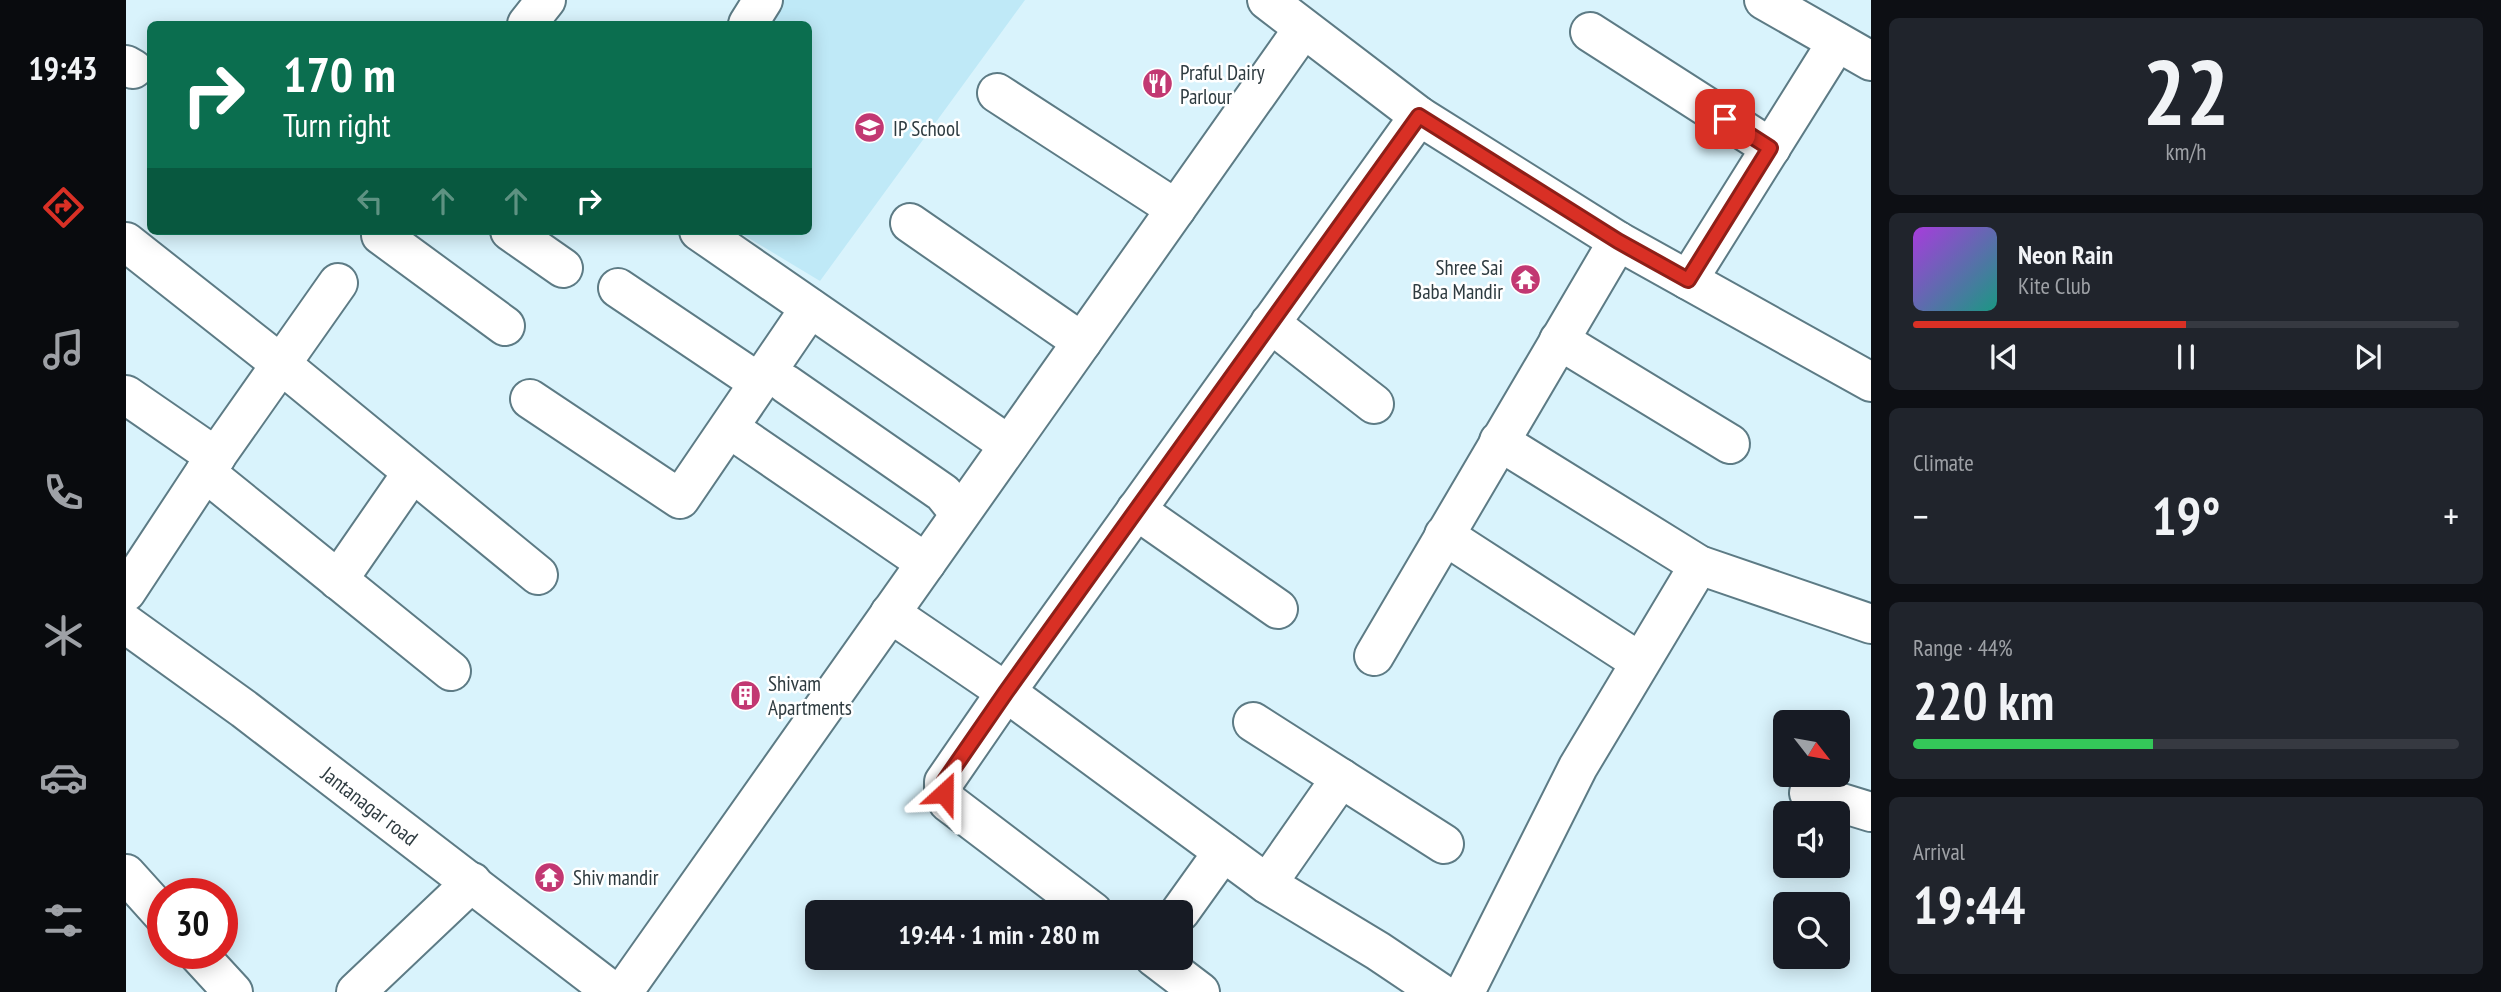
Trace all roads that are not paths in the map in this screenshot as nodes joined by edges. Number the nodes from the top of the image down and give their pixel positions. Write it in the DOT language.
graph roads {
  1 [pos="546,0"];
  2 [pos="763,0"];
  3 [pos="1267,0"];
  4 [pos="1764,0"];
  5 [pos="529,21"];
  6 [pos="750,21"];
  7 [pos="1303,29"];
  8 [pos="1590,32"];
  9 [pos="1837,42"];
  10 [pos="1871,61"];
  11 [pos="997,93"];
  12 [pos="1419,116"];
  13 [pos="1770,148"];
  14 [pos="1176,209"];
  15 [pos="910,223"];
  16 [pos="380,235"];
  17 [pos="516,235"];
  18 [pos="705,235"];
  19 [pos="1618,241"];
  20 [pos="126,242"];
  21 [pos="563,268"];
  22 [pos="1688,280"];
  23 [pos="338,284"];
  24 [pos="618,288"];
  25 [pos="810,308"];
  26 [pos="1270,323"];
  27 [pos="505,326"];
  28 [pos="1559,340"];
  29 [pos="1082,342"];
  30 [pos="282,365"];
  31 [pos="772,383"];
  32 [pos="1871,383"];
  33 [pos="126,395"];
  34 [pos="530,399"];
  35 [pos="1374,404"];
  36 [pos="742,437"];
  37 [pos="1499,441"];
  38 [pos="1010,444"];
  39 [pos="1730,444"];
  40 [pos="211,464"];
  41 [pos="412,472"];
  42 [pos="1136,510"];
  43 [pos="960,514"];
  44 [pos="1444,535"];
  45 [pos="926,563"];
  46 [pos="1699,565"];
  47 [pos="538,575"];
  48 [pos="338,580"];
  49 [pos="126,592"];
  50 [pos="1279,609"];
  51 [pos="890,613"];
  52 [pos="126,624"];
  53 [pos="1871,624"];
  54 [pos="1374,656"];
  55 [pos="1640,662"];
  56 [pos="451,671"];
  57 [pos="1006,692"];
  58 [pos="1253,722"];
  59 [pos="1341,778"];
  60 [pos="1809,793"];
  61 [pos="1871,812"];
  62 [pos="1444,844"];
  63 [pos="1223,852"];
  64 [pos="126,874"];
  65 [pos="472,882"];
  66 [pos="1267,884"];
  67 [pos="147,897"];
  68 [pos="1077,900"];
  69 [pos="1189,900"];
  70 [pos="212,969"];
  71 [pos="1171,970"];
  72 [pos="233,992"];
  73 [pos="356,992"];
  74 [pos="613,992"];
  75 [pos="623,992"];
  76 [pos="1200,992"];
  77 [pos="1439,992"];
  78 [pos="1465,992"];
  1 -- 5 [label="street"];
  2 -- 6 [label="street"];
  3 -- 7 [label="street"];
  4 -- 9 [label="street"];
  7 -- 12 [label="street"];
  7 -- 14 [label="street"];
  8 -- 13 [label="street"];
  9 -- 10 [label="street"];
  9 -- 13 [label="street"];
  11 -- 14 [label="street"];
  12 -- 19 [label="street"];
  12 -- 26 [label="street"];
  13 -- 22 [label="street"];
  14 -- 29 [label="street"];
  15 -- 29 [label="street"];
  16 -- 27 [label="street"];
  17 -- 21 [label="street"];
  18 -- 25 [label="street"];
  19 -- 22 [label="street"];
  19 -- 28 [label="street"];
  20 -- 30 [label="street"];
  22 -- 32 [label="street"];
  23 -- 30 [label="street"];
  24 -- 31 [label="street"];
  25 -- 31 [label="street"];
  25 -- 38 [label="street"];
  26 -- 35 [label="street"];
  26 -- 42 [label="street"];
  28 -- 37 [label="street"];
  28 -- 39 [label="street"];
  29 -- 38 [label="street"];
  30 -- 40 [label="street"];
  30 -- 41 [label="street"];
  31 -- 34 [label="street"];
  31 -- 43 [label="street"];
  33 -- 40 [label="street"];
  36 -- 45 [label="street"];
  37 -- 44 [label="street"];
  37 -- 46 [label="street"];
  38 -- 43 [label="street"];
  40 -- 48 [label="street"];
  40 -- 49 [label="street"];
  41 -- 47 [label="street"];
  41 -- 48 [label="street"];
  42 -- 50 [label="street"];
  42 -- 57 [label="street"];
  43 -- 45 [label="street"];
  44 -- 54 [label="street"];
  44 -- 55 [label="street"];
  45 -- 51 [label="street"];
  46 -- 53 [label="street"];
  46 -- 55 [label="street"];
  48 -- 56 [label="street"];
  51 -- 57 [label="street"];
  51 -- 75 [label="street"];
  52 -- 65 [label="street, Jantanagar road"];
  55 -- 78 [label="street"];
  57 -- 63 [label="street"];
  57 -- 68 [label="street"];
  58 -- 59 [label="street"];
  59 -- 62 [label="street"];
  59 -- 66 [label="street"];
  60 -- 61 [label="street"];
  63 -- 66 [label="street"];
  63 -- 69 [label="street"];
  64 -- 67 [label="street"];
  65 -- 73 [label="street"];
  65 -- 74 [label="street, Jantanagar road"];
  66 -- 77 [label="street"];
  70 -- 72 [label="street"];
  71 -- 76 [label="street"];
}
